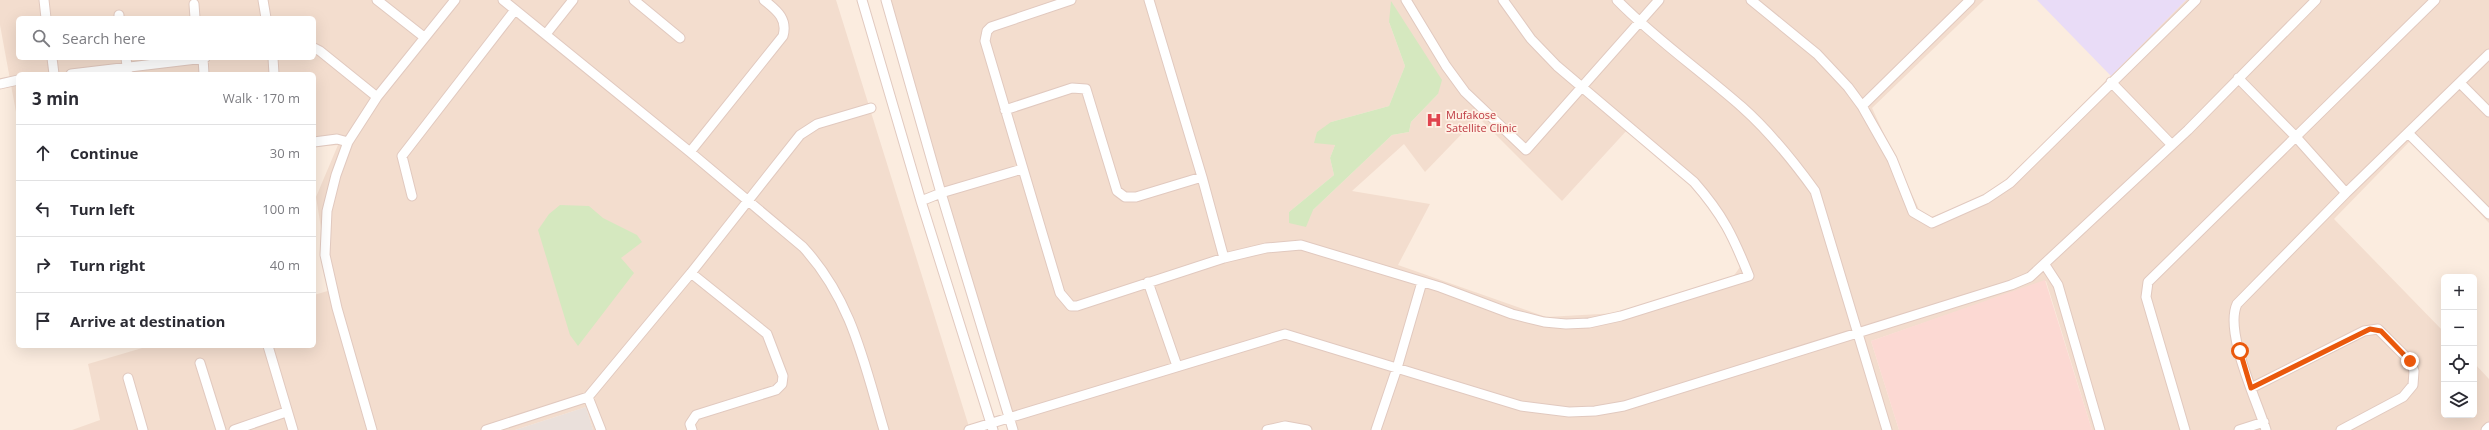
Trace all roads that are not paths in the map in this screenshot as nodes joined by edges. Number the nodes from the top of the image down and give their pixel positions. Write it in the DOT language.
graph roads {
  1 [pos="44,0"];
  2 [pos="263,0"];
  3 [pos="377,0"];
  4 [pos="455,0"];
  5 [pos="503,0"];
  6 [pos="572,0"];
  7 [pos="634,0"];
  8 [pos="764,0"];
  9 [pos="862,0"];
  10 [pos="886,0"];
  11 [pos="1071,0"];
  12 [pos="1149,0"];
  13 [pos="1406,0"];
  14 [pos="1503,0"];
  15 [pos="1617,0"];
  16 [pos="1659,0"];
  17 [pos="1751,0"];
  18 [pos="1970,0"];
  19 [pos="2196,0"];
  20 [pos="2316,0"];
  21 [pos="2435,0"];
  22 [pos="194,4"];
  23 [pos="515,10"];
  24 [pos="46,16"];
  25 [pos="195,16"];
  26 [pos="266,16"];
  27 [pos="1639,23"];
  28 [pos="546,34"];
  29 [pos="424,37"];
  30 [pos="680,38"];
  31 [pos="316,49"];
  32 [pos="2489,54"];
  33 [pos="52,60"];
  34 [pos="126,60"];
  35 [pos="192,60"];
  36 [pos="204,60"];
  37 [pos="273,60"];
  38 [pos="128,71"];
  39 [pos="54,72"];
  40 [pos="109,72"];
  41 [pos="204,72"];
  42 [pos="274,72"];
  43 [pos="2238,78"];
  44 [pos="16,80"];
  45 [pos="2111,82"];
  46 [pos="2460,83"];
  47 [pos="0,84"];
  48 [pos="1583,88"];
  49 [pos="377,97"];
  50 [pos="1862,106"];
  51 [pos="871,108"];
  52 [pos="1005,110"];
  53 [pos="2489,112"];
  54 [pos="2408,133"];
  55 [pos="2296,137"];
  56 [pos="316,142"];
  57 [pos="348,142"];
  58 [pos="2172,145"];
  59 [pos="690,152"];
  60 [pos="1022,169"];
  61 [pos="1202,177"];
  62 [pos="941,193"];
  63 [pos="2346,193"];
  64 [pos="412,196"];
  65 [pos="748,201"];
  66 [pos="921,201"];
  67 [pos="2489,214"];
  68 [pos="1224,258"];
  69 [pos="2045,265"];
  70 [pos="691,273"];
  71 [pos="1148,282"];
  72 [pos="1422,282"];
  73 [pos="1858,334"];
  74 [pos="269,348"];
  75 [pos="200,363"];
  76 [pos="1177,366"];
  77 [pos="1397,368"];
  78 [pos="128,378"];
  79 [pos="2251,388"];
  80 [pos="588,398"];
  81 [pos="286,412"];
  82 [pos="1010,418"];
  83 [pos="2265,426"];
  84 [pos="992,427"];
  85 [pos="2489,427"];
  86 [pos="143,430"];
  87 [pos="221,430"];
  88 [pos="234,430"];
  89 [pos="293,430"];
  90 [pos="372,430"];
  91 [pos="486,430"];
  92 [pos="601,430"];
  93 [pos="692,430"];
  94 [pos="884,430"];
  95 [pos="969,430"];
  96 [pos="1013,430"];
  97 [pos="1267,430"];
  98 [pos="1307,430"];
  99 [pos="1376,430"];
  100 [pos="1887,430"];
  101 [pos="2100,430"];
  102 [pos="2185,430"];
  103 [pos="2239,430"];
  104 [pos="2341,430"];
  105 [pos="2486,430"];
  1 -- 24 [label="street"];
  2 -- 26 [label="street"];
  3 -- 29 [label="street"];
  4 -- 29 [label="street"];
  5 -- 23 [label="street"];
  6 -- 28 [label="street"];
  7 -- 30 [label="street"];
  8 -- 59 [label="street"];
  9 -- 66 [label="street"];
  10 -- 62 [label="street"];
  11 -- 52 [label="street"];
  12 -- 61 [label="street"];
  13 -- 48 [label="street"];
  14 -- 48 [label="street"];
  15 -- 27 [label="street"];
  16 -- 27 [label="street"];
  17 -- 50 [label="street"];
  18 -- 50 [label="street"];
  19 -- 45 [label="street"];
  20 -- 43 [label="street"];
  21 -- 55 [label="street"];
  22 -- 25 [label="street"];
  23 -- 28 [label="street"];
  23 -- 64 [label="street"];
  27 -- 48 [label="street"];
  27 -- 73 [label="street"];
  28 -- 59 [label="street"];
  29 -- 49 [label="street"];
  31 -- 49 [label="street"];
  32 -- 46 [label="street"];
  33 -- 39 [label="street"];
  34 -- 38 [label="street"];
  35 -- 38 [label="street"];
  36 -- 41 [label="street"];
  37 -- 42 [label="street"];
  38 -- 40 [label="street"];
  43 -- 55 [label="street"];
  43 -- 58 [label="street"];
  44 -- 47 [label="street"];
  45 -- 50 [label="street"];
  45 -- 58 [label="street"];
  46 -- 53 [label="street"];
  46 -- 54 [label="street"];
  48 -- 72 [label="street"];
  49 -- 57 [label="street"];
  51 -- 65 [label="street"];
  52 -- 60 [label="street"];
  52 -- 61 [label="street"];
  54 -- 63 [label="street"];
  54 -- 67 [label="street"];
  55 -- 63 [label="street"];
  55 -- 102 [label="street"];
  56 -- 57 [label="street"];
  57 -- 90 [label="street"];
  58 -- 69 [label="street"];
  59 -- 65 [label="street"];
  60 -- 62 [label="street"];
  60 -- 71 [label="street"];
  61 -- 68 [label="street"];
  62 -- 66 [label="street"];
  62 -- 82 [label="street"];
  63 -- 79 [label="street"];
  65 -- 70 [label="street"];
  65 -- 94 [label="street"];
  66 -- 84 [label="street"];
  68 -- 71 [label="street"];
  68 -- 72 [label="street"];
  69 -- 73 [label="street"];
  69 -- 101 [label="street"];
  70 -- 80 [label="street"];
  70 -- 93 [label="street"];
  71 -- 76 [label="street"];
  72 -- 77 [label="street"];
  73 -- 77 [label="street"];
  73 -- 100 [label="street"];
  74 -- 81 [label="street"];
  75 -- 87 [label="street"];
  76 -- 77 [label="street"];
  76 -- 82 [label="street"];
  77 -- 99 [label="street"];
  78 -- 86 [label="street"];
  79 -- 83 [label="street"];
  79 -- 104 [label="street"];
  80 -- 91 [label="street"];
  80 -- 92 [label="street"];
  81 -- 88 [label="street"];
  81 -- 89 [label="street"];
  82 -- 84 [label="street"];
  82 -- 96 [label="street"];
  83 -- 103 [label="street"];
  84 -- 95 [label="street"];
  85 -- 105 [label="street"];
  97 -- 98 [label="street"];
}
